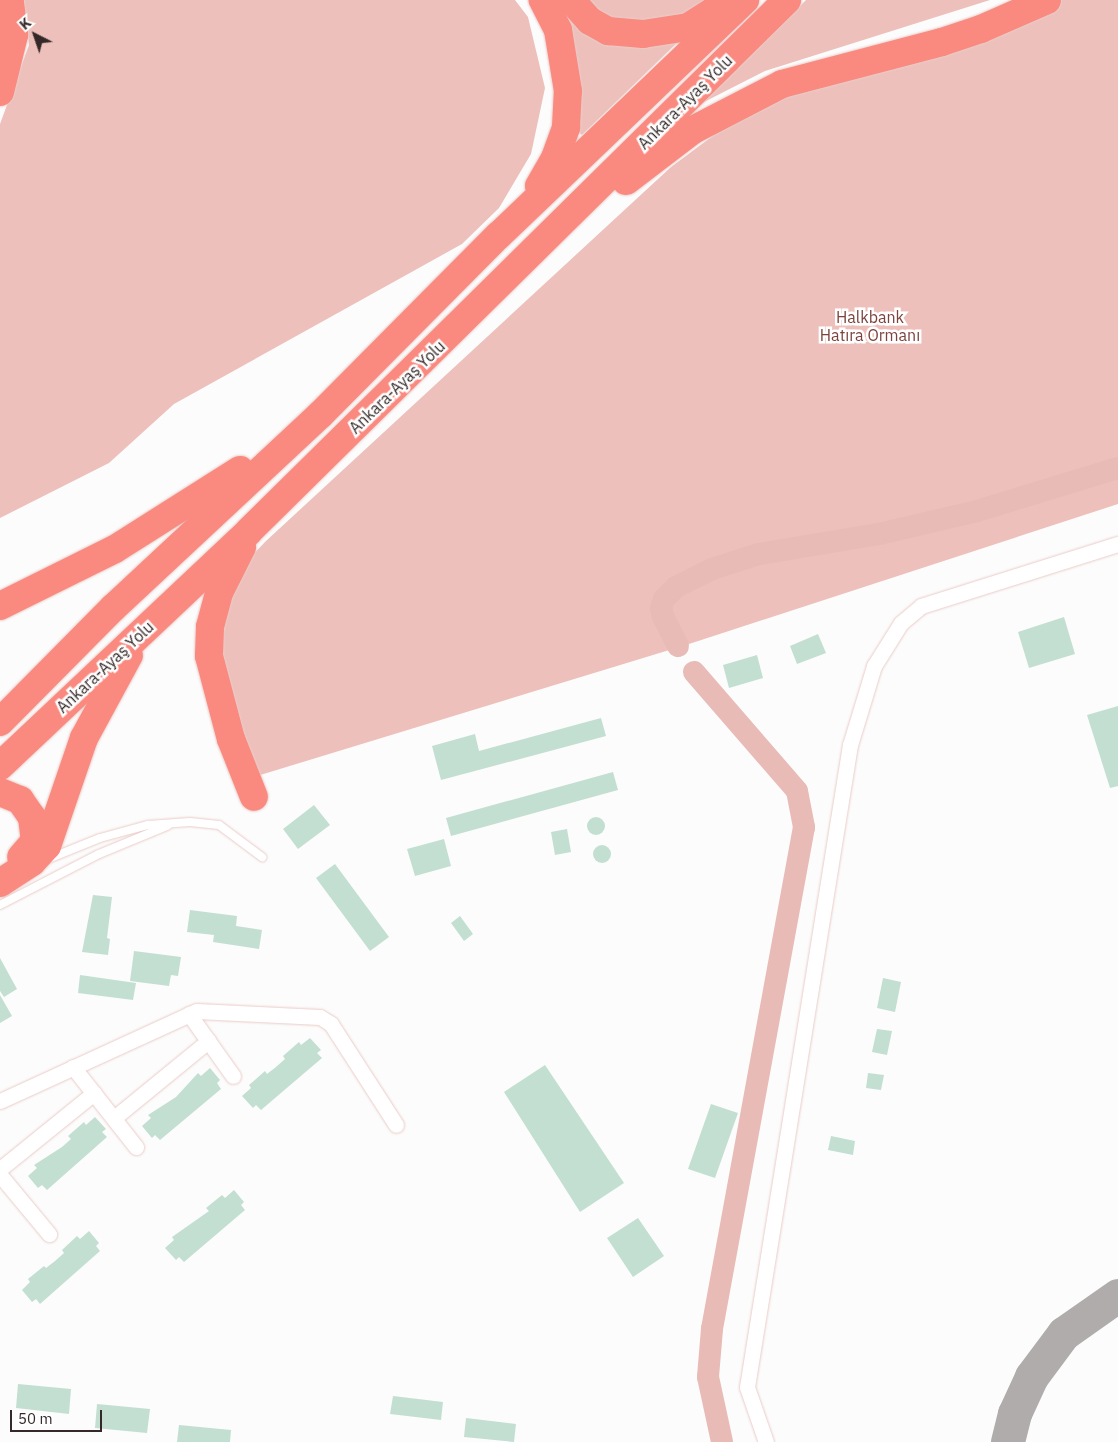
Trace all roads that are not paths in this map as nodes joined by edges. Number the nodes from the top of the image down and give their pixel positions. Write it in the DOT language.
graph roads {
  1 [pos="10,0"];
  2 [pos="543,0"];
  3 [pos="571,0"];
  4 [pos="730,0"];
  5 [pos="745,0"];
  6 [pos="788,0"];
  7 [pos="1047,0"];
  8 [pos="0,92"];
  9 [pos="498,236"];
  10 [pos="497,289"];
  11 [pos="321,414"];
  12 [pos="249,531"];
  13 [pos="1118,544"];
  14 [pos="0,606"];
  15 [pos="143,630"];
  16 [pos="0,722"];
  17 [pos="8,758"];
  18 [pos="0,792"];
  19 [pos="254,797"];
  20 [pos="177,822"];
  21 [pos="262,857"];
  22 [pos="5,876"];
  23 [pos="0,905"];
  24 [pos="189,1014"];
  25 [pos="208,1041"];
  26 [pos="73,1067"];
  27 [pos="234,1076"];
  28 [pos="94,1093"];
  29 [pos="0,1101"];
  30 [pos="114,1118"];
  31 [pos="396,1124"];
  32 [pos="136,1146"];
  33 [pos="0,1170"];
  34 [pos="0,1175"];
  35 [pos="49,1234"];
  36 [pos="766,1442"];
  1 -- 8 [label="highway"];
  2 -- 9 [label="highway"];
  3 -- 4 [label="highway"];
  5 -- 9 [label="highway, Ankara-Ayaş Yolu"];
  6 -- 10 [label="highway, Ankara-Ayaş Yolu"];
  7 -- 10 [label="highway"];
  9 -- 11 [label="highway, Ankara-Ayaş Yolu"];
  10 -- 12 [label="highway, Ankara-Ayaş Yolu"];
  11 -- 14 [label="highway"];
  11 -- 16 [label="highway, Ankara-Ayaş Yolu"];
  12 -- 15 [label="highway, Ankara-Ayaş Yolu"];
  12 -- 19 [label="highway"];
  13 -- 36 [label="street"];
  15 -- 17 [label="highway, Ankara-Ayaş Yolu"];
  15 -- 22 [label="highway"];
  18 -- 22 [label="highway"];
  20 -- 21 [label="lane"];
  20 -- 22 [label="lane"];
  20 -- 23 [label="lane"];
  24 -- 25 [label="street"];
  24 -- 26 [label="street"];
  24 -- 31 [label="street"];
  25 -- 27 [label="street"];
  25 -- 30 [label="street"];
  26 -- 28 [label="street"];
  26 -- 29 [label="street"];
  28 -- 30 [label="street"];
  28 -- 33 [label="street"];
  30 -- 32 [label="street"];
  34 -- 35 [label="street"];
}
